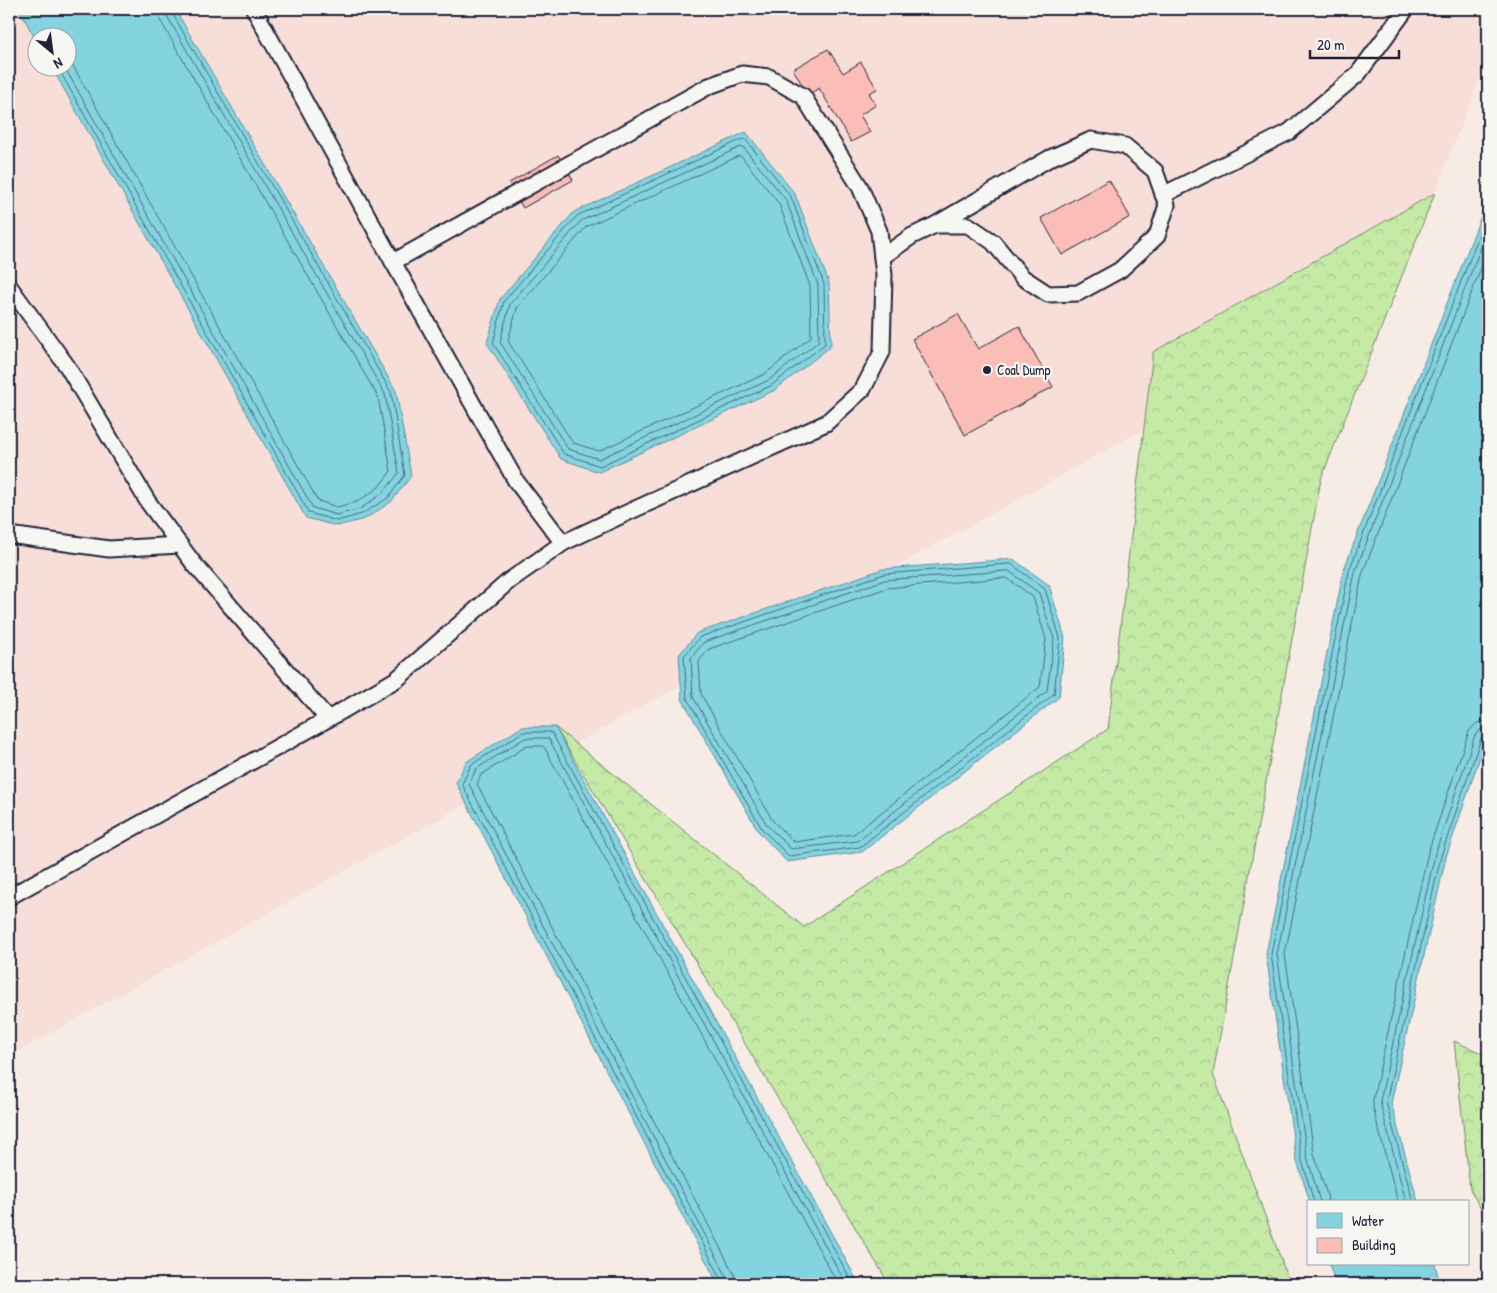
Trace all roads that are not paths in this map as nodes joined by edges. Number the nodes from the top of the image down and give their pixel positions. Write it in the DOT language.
graph roads {
  1 [pos="254,9"];
  2 [pos="1406,9"];
  3 [pos="1163,195"];
  4 [pos="935,225"];
  5 [pos="882,257"];
  6 [pos="393,262"];
  7 [pos="9,286"];
  8 [pos="9,535"];
  9 [pos="563,543"];
  10 [pos="180,544"];
  11 [pos="328,719"];
  12 [pos="9,896"];
  1 -- 6 [label="lane"];
  2 -- 3 [label="lane"];
  3 -- 4 [label="lane"];
  3 -- 4 [label="lane"];
  4 -- 5 [label="lane"];
  5 -- 6 [label="lane"];
  5 -- 9 [label="lane"];
  6 -- 9 [label="lane"];
  7 -- 10 [label="lane"];
  8 -- 10 [label="lane"];
  9 -- 11 [label="lane"];
  10 -- 11 [label="lane"];
  11 -- 12 [label="lane"];
}
